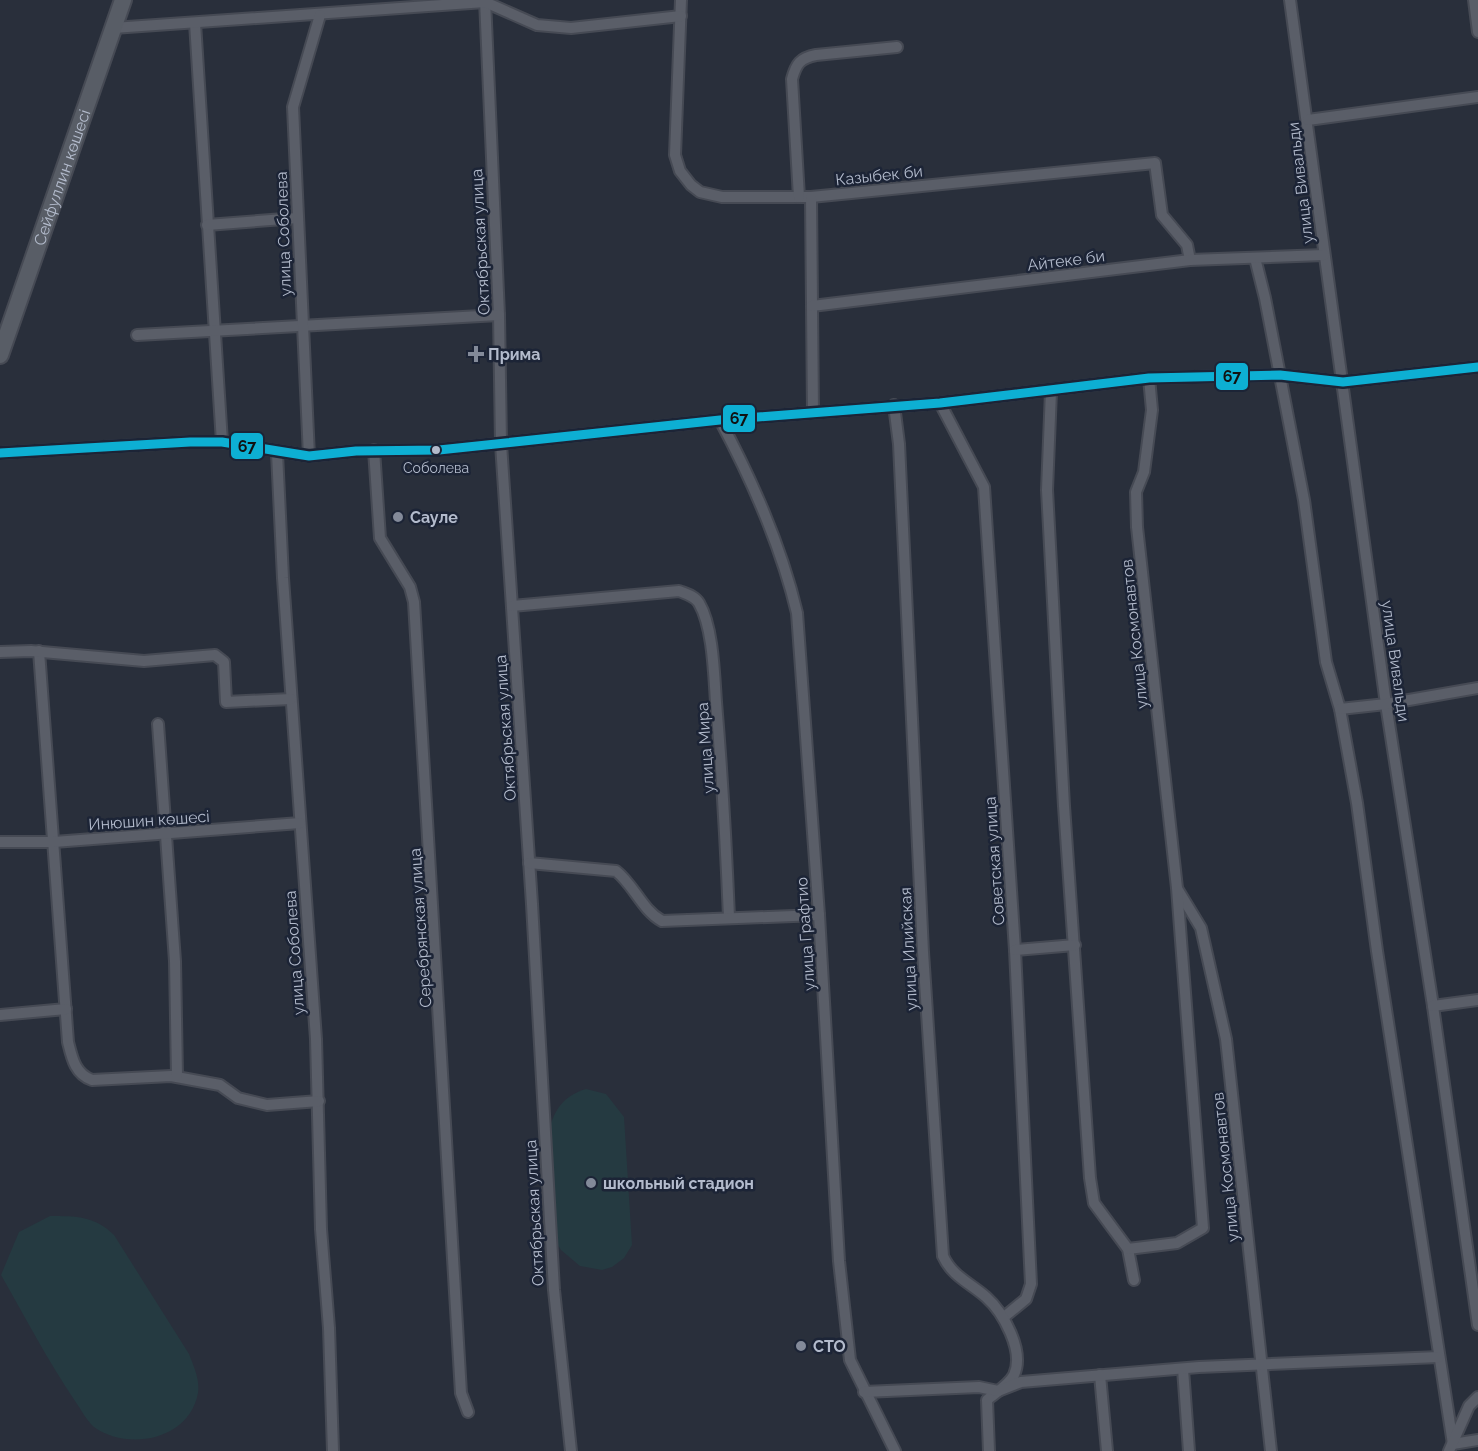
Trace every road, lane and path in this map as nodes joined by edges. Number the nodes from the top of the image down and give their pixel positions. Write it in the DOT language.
graph roads {
  1 [pos="123,0"];
  2 [pos="681,0"];
  3 [pos="1290,0"];
  4 [pos="1474,0"];
  5 [pos="485,1"];
  6 [pos="320,15"];
  7 [pos="681,16"];
  8 [pos="195,23"];
  9 [pos="113,28"];
  10 [pos="1478,32"];
  11 [pos="897,47"];
  12 [pos="1478,97"];
  13 [pos="1308,120"];
  14 [pos="799,197"];
  15 [pos="811,197"];
  16 [pos="297,218"];
  17 [pos="207,225"];
  18 [pos="1324,255"];
  19 [pos="1255,258"];
  20 [pos="1190,260"];
  21 [pos="812,306"];
  22 [pos="499,315"];
  23 [pos="302,327"];
  24 [pos="214,331"];
  25 [pos="137,335"];
  26 [pos="0,355"];
  27 [pos="1478,367"];
  28 [pos="1280,375"];
  29 [pos="1149,378"];
  30 [pos="1343,382"];
  31 [pos="1051,391"];
  32 [pos="940,403"];
  33 [pos="894,405"];
  34 [pos="813,413"];
  35 [pos="720,420"];
  36 [pos="222,442"];
  37 [pos="501,444"];
  38 [pos="374,450"];
  39 [pos="0,453"];
  40 [pos="277,453"];
  41 [pos="309,456"];
  42 [pos="512,606"];
  43 [pos="39,651"];
  44 [pos="0,652"];
  45 [pos="1478,688"];
  46 [pos="291,699"];
  47 [pos="1386,704"];
  48 [pos="1340,709"];
  49 [pos="158,724"];
  50 [pos="300,823"];
  51 [pos="164,834"];
  52 [pos="0,842"];
  53 [pos="54,842"];
  54 [pos="529,863"];
  55 [pos="1177,888"];
  56 [pos="819,915"];
  57 [pos="729,916"];
  58 [pos="1075,945"];
  59 [pos="1015,950"];
  60 [pos="1478,1000"];
  61 [pos="1433,1006"];
  62 [pos="66,1009"];
  63 [pos="0,1015"];
  64 [pos="177,1076"];
  65 [pos="319,1101"];
  66 [pos="1128,1249"];
  67 [pos="1134,1280"];
  68 [pos="1004,1317"];
  69 [pos="1478,1325"];
  70 [pos="1439,1357"];
  71 [pos="1262,1365"];
  72 [pos="1183,1369"];
  73 [pos="1100,1375"];
  74 [pos="998,1391"];
  75 [pos="864,1392"];
  76 [pos="1478,1397"];
  77 [pos="468,1412"];
  78 [pos="1478,1440"];
  79 [pos="1451,1447"];
  80 [pos="333,1451"];
  81 [pos="571,1451"];
  82 [pos="895,1451"];
  83 [pos="990,1451"];
  84 [pos="1107,1451"];
  85 [pos="1189,1451"];
  86 [pos="1271,1451"];
  1 -- 9 [label="main road, Сейфуллин көшесі"];
  2 -- 7 [label="street, Казыбек би"];
  3 -- 13 [label="street, улица Вивальди"];
  4 -- 10 [label="street"];
  5 -- 6 [label="street"];
  5 -- 7 [label="street"];
  5 -- 22 [label="street, Октябрьская улица"];
  6 -- 8 [label="street"];
  6 -- 16 [label="street, улица Соболева"];
  7 -- 14 [label="street, Казыбек би"];
  8 -- 9 [label="street"];
  8 -- 17 [label="street"];
  9 -- 26 [label="main road, Сейфуллин көшесі"];
  11 -- 14 [label="street"];
  12 -- 13 [label="street"];
  13 -- 18 [label="street, улица Вивальди"];
  14 -- 15 [label="street, Казыбек би"];
  15 -- 20 [label="street, Казыбек би"];
  15 -- 21 [label="street"];
  16 -- 17 [label="street"];
  16 -- 23 [label="street, улица Соболева"];
  17 -- 24 [label="street"];
  18 -- 19 [label="street, Айтеке би"];
  18 -- 30 [label="street, улица Вивальди"];
  19 -- 20 [label="street, Айтеке би"];
  19 -- 28 [label="street"];
  20 -- 21 [label="street, Айтеке би"];
  21 -- 34 [label="street"];
  22 -- 23 [label="street"];
  22 -- 37 [label="street, Октябрьская улица"];
  23 -- 24 [label="street"];
  23 -- 41 [label="street, улица Соболева"];
  24 -- 25 [label="street"];
  24 -- 36 [label="street"];
  27 -- 30 [label="street"];
  28 -- 29 [label="street"];
  28 -- 30 [label="street"];
  28 -- 48 [label="street"];
  29 -- 31 [label="street"];
  29 -- 55 [label="street, улица Космонавтов"];
  30 -- 47 [label="street, улица Вивальди"];
  31 -- 32 [label="street"];
  31 -- 58 [label="street"];
  32 -- 33 [label="street"];
  32 -- 59 [label="street, Советская улица"];
  33 -- 34 [label="street"];
  33 -- 68 [label="street, улица Илийская"];
  34 -- 35 [label="street"];
  35 -- 37 [label="street"];
  35 -- 56 [label="street, улица Графтио"];
  36 -- 39 [label="street"];
  36 -- 40 [label="street"];
  37 -- 38 [label="street"];
  37 -- 42 [label="street, Октябрьская улица"];
  38 -- 41 [label="street"];
  38 -- 77 [label="street, Серебрянская улица"];
  40 -- 41 [label="street"];
  40 -- 46 [label="street, улица Соболева"];
  42 -- 54 [label="street, Октябрьская улица"];
  42 -- 57 [label="street, улица Мира"];
  43 -- 44 [label="street"];
  43 -- 46 [label="street"];
  43 -- 53 [label="street"];
  45 -- 47 [label="street"];
  46 -- 50 [label="street, улица Соболева"];
  47 -- 48 [label="street"];
  47 -- 61 [label="street, улица Вивальди"];
  48 -- 70 [label="street"];
  49 -- 51 [label="street"];
  50 -- 51 [label="street, Инюшин көшесі"];
  50 -- 65 [label="street, улица Соболева"];
  51 -- 53 [label="street, Инюшин көшесі"];
  51 -- 64 [label="street"];
  52 -- 53 [label="street, Инюшин көшесі"];
  53 -- 62 [label="street"];
  54 -- 57 [label="street"];
  54 -- 81 [label="street, Октябрьская улица"];
  55 -- 66 [label="street, улица Космонавтов"];
  55 -- 71 [label="street, улица Космонавтов"];
  56 -- 57 [label="street"];
  56 -- 75 [label="street, улица Графтио"];
  58 -- 59 [label="street"];
  58 -- 66 [label="street"];
  59 -- 68 [label="street, Советская улица"];
  60 -- 61 [label="street"];
  61 -- 69 [label="street, улица Вивальди"];
  62 -- 63 [label="street"];
  62 -- 64 [label="street"];
  64 -- 65 [label="street"];
  65 -- 80 [label="street, улица Соболева"];
  66 -- 67 [label="street"];
  68 -- 74 [label="street, улица Илийская"];
  70 -- 71 [label="street"];
  70 -- 79 [label="street"];
  71 -- 72 [label="street"];
  71 -- 86 [label="street, улица Космонавтов"];
  72 -- 73 [label="street"];
  72 -- 85 [label="street"];
  73 -- 74 [label="street"];
  73 -- 84 [label="street"];
  74 -- 75 [label="street"];
  74 -- 83 [label="street, улица Илийская"];
  75 -- 82 [label="street, улица Графтио"];
  76 -- 79 [label="street"];
  78 -- 79 [label="street"];
}
